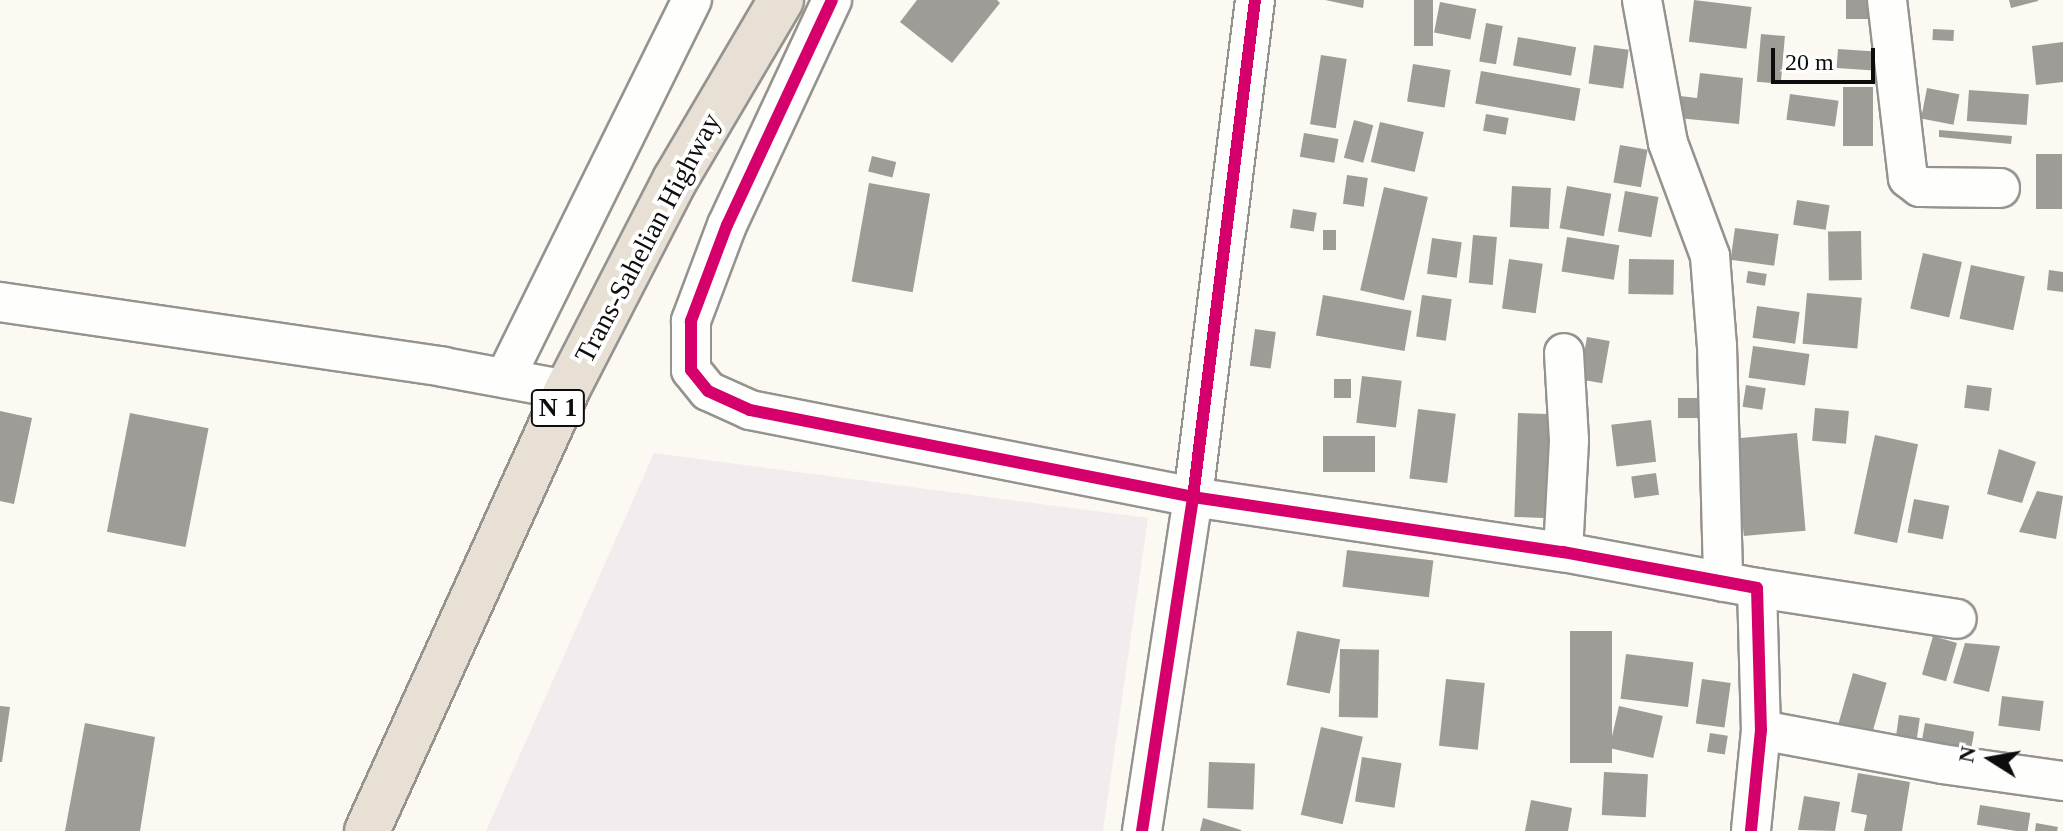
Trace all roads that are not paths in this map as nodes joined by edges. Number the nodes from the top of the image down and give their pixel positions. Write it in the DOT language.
graph roads {
  1 [pos="692,0"];
  2 [pos="781,0"];
  3 [pos="832,0"];
  4 [pos="1255,0"];
  5 [pos="1642,0"];
  6 [pos="1887,0"];
  7 [pos="2000,188"];
  8 [pos="0,302"];
  9 [pos="1564,353"];
  10 [pos="505,378"];
  11 [pos="567,390"];
  12 [pos="1193,497"];
  13 [pos="1563,552"];
  14 [pos="1740,585"];
  15 [pos="1957,619"];
  16 [pos="1761,730"];
  17 [pos="2063,781"];
  18 [pos="367,831"];
  19 [pos="1142,831"];
  20 [pos="1751,831"];
  1 -- 10 [label="street"];
  2 -- 11 [label="highway, Trans-Sahelian Highway / N 1"];
  3 -- 12 [label="street"];
  4 -- 12 [label="street"];
  5 -- 14 [label="street"];
  6 -- 7 [label="street"];
  8 -- 10 [label="street"];
  9 -- 13 [label="street"];
  10 -- 11 [label="street"];
  11 -- 18 [label="highway, Trans-Sahelian Highway / N 1"];
  12 -- 13 [label="street"];
  12 -- 19 [label="street"];
  13 -- 14 [label="street"];
  14 -- 15 [label="street"];
  14 -- 16 [label="street"];
  16 -- 17 [label="street"];
  16 -- 20 [label="street"];
}
